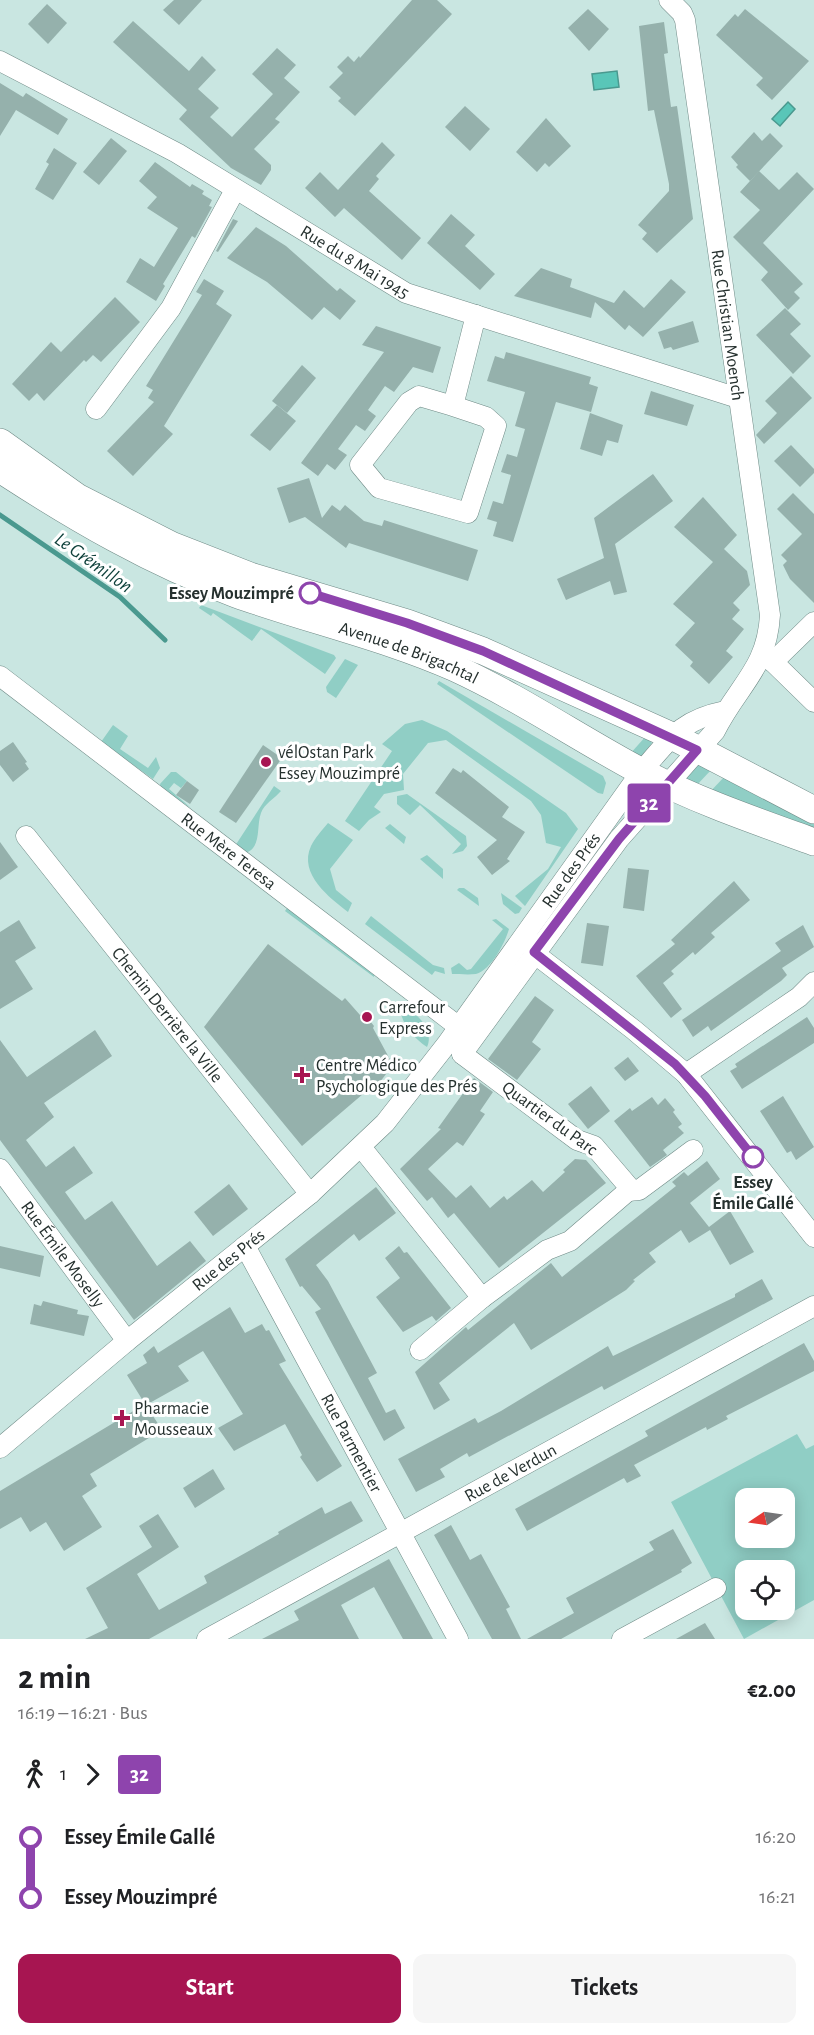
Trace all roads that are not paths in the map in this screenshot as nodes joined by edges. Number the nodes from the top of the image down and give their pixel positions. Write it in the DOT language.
graph roads {
  1 [pos="669,0"];
  2 [pos="0,61"];
  3 [pos="236,190"];
  4 [pos="476,315"];
  5 [pos="738,398"];
  6 [pos="453,406"];
  7 [pos="96,409"];
  8 [pos="0,442"];
  9 [pos="0,469"];
  10 [pos="814,622"];
  11 [pos="768,659"];
  12 [pos="0,676"];
  13 [pos="814,702"];
  14 [pos="725,711"];
  15 [pos="672,736"];
  16 [pos="697,750"];
  17 [pos="641,771"];
  18 [pos="666,784"];
  19 [pos="814,810"];
  20 [pos="26,836"];
  21 [pos="814,842"];
  22 [pos="525,934"];
  23 [pos="534,952"];
  24 [pos="814,982"];
  25 [pos="486,1020"];
  26 [pos="459,1027"];
  27 [pos="462,1054"];
  28 [pos="438,1056"];
  29 [pos="686,1074"];
  30 [pos="362,1147"];
  31 [pos="693,1150"];
  32 [pos="0,1169"];
  33 [pos="628,1191"];
  34 [pos="309,1194"];
  35 [pos="814,1237"];
  36 [pos="244,1246"];
  37 [pos="482,1298"];
  38 [pos="814,1306"];
  39 [pos="127,1341"];
  40 [pos="420,1350"];
  41 [pos="0,1448"];
  42 [pos="401,1533"];
  43 [pos="716,1588"];
  44 [pos="207,1639"];
  45 [pos="458,1639"];
  46 [pos="622,1639"];
  1 -- 5 [label="street, Rue Christian Moench"];
  2 -- 3 [label="street, Rue du 8 Mai 1945"];
  3 -- 4 [label="street, Rue du 8 Mai 1945"];
  3 -- 7 [label="street"];
  4 -- 5 [label="street, Rue du 8 Mai 1945"];
  4 -- 6 [label="street"];
  5 -- 11 [label="street, Rue Christian Moench"];
  6 -- 6 [label="street"];
  8 -- 15 [label="main road, Avenue de Brigachtal"];
  9 -- 17 [label="main road, Avenue de Brigachtal"];
  10 -- 11 [label="street"];
  11 -- 13 [label="street"];
  11 -- 14 [label="street, Rue des Prés"];
  12 -- 26 [label="street, Rue Mère Teresa"];
  14 -- 15 [label="street, Rue des Prés"];
  14 -- 16 [label="street, Rue des Prés"];
  15 -- 16 [label="main road, Avenue de Brigachtal"];
  15 -- 17 [label="street, Rue des Prés"];
  16 -- 18 [label="street, Rue des Prés"];
  16 -- 19 [label="main road, Avenue de Brigachtal"];
  17 -- 18 [label="main road, Avenue de Brigachtal"];
  17 -- 22 [label="street, Rue des Prés"];
  18 -- 21 [label="main road, Avenue de Brigachtal"];
  18 -- 23 [label="street, Rue des Prés"];
  20 -- 34 [label="street, Chemin Derrière la Ville"];
  22 -- 23 [label="street"];
  22 -- 26 [label="street, Rue des Prés"];
  23 -- 25 [label="street, Rue des Prés"];
  23 -- 29 [label="street"];
  24 -- 29 [label="street"];
  25 -- 26 [label="street"];
  25 -- 27 [label="street, Rue des Prés"];
  26 -- 28 [label="street, Rue des Prés"];
  27 -- 28 [label="street"];
  27 -- 33 [label="street, Quartier du Parc"];
  28 -- 30 [label="street, Rue des Prés"];
  29 -- 35 [label="street"];
  30 -- 34 [label="street, Rue des Prés"];
  30 -- 37 [label="street"];
  31 -- 33 [label="street"];
  32 -- 39 [label="street, Rue Émile Moselly"];
  33 -- 37 [label="street"];
  34 -- 36 [label="street, Rue des Prés"];
  36 -- 39 [label="street, Rue des Prés"];
  36 -- 42 [label="street, Rue Parmentier"];
  37 -- 40 [label="street"];
  38 -- 42 [label="street, Rue de Verdun"];
  39 -- 41 [label="street, Rue des Prés"];
  42 -- 44 [label="street, Rue de Verdun"];
  42 -- 45 [label="street, Rue Parmentier"];
  43 -- 46 [label="street"];
}
